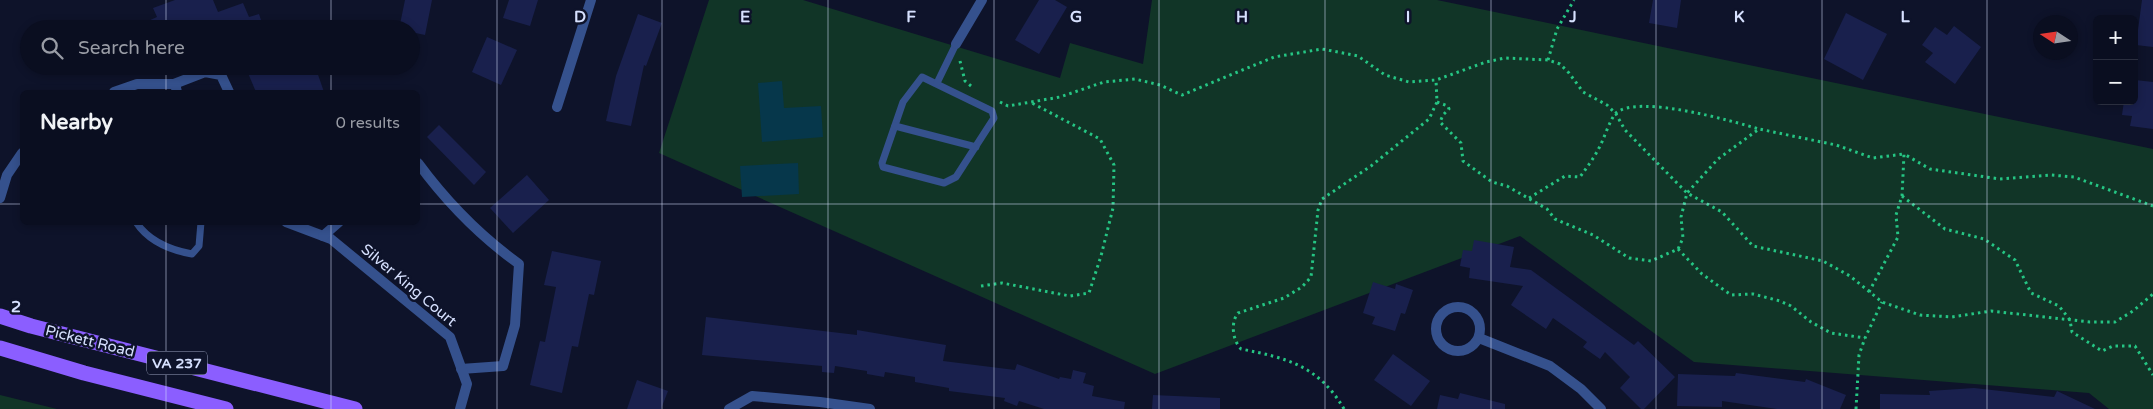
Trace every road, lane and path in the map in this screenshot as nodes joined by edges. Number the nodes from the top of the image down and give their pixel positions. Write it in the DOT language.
graph roads {
  1 [pos="591,0"];
  2 [pos="982,0"];
  3 [pos="1574,0"];
  4 [pos="956,44"];
  5 [pos="1548,60"];
  6 [pos="200,75"];
  7 [pos="221,75"];
  8 [pos="1436,80"];
  9 [pos="937,83"];
  10 [pos="176,88"];
  11 [pos="120,90"];
  12 [pos="228,90"];
  13 [pos="975,90"];
  14 [pos="994,100"];
  15 [pos="1030,101"];
  16 [pos="1437,102"];
  17 [pos="557,106"];
  18 [pos="1616,114"];
  19 [pos="895,126"];
  20 [pos="1760,129"];
  21 [pos="976,147"];
  22 [pos="1904,154"];
  23 [pos="20,156"];
  24 [pos="420,166"];
  25 [pos="1688,193"];
  26 [pos="1902,196"];
  27 [pos="0,198"];
  28 [pos="1529,198"];
  29 [pos="2153,206"];
  30 [pos="138,225"];
  31 [pos="201,225"];
  32 [pos="294,225"];
  33 [pos="336,225"];
  34 [pos="323,236"];
  35 [pos="1678,249"];
  36 [pos="982,286"];
  37 [pos="1869,292"];
  38 [pos="2153,294"];
  39 [pos="1882,302"];
  40 [pos="0,316"];
  41 [pos="2070,320"];
  42 [pos="1479,338"];
  43 [pos="1865,338"];
  44 [pos="0,348"];
  45 [pos="462,369"];
  46 [pos="2153,375"];
  47 [pos="226,409"];
  48 [pos="355,409"];
  49 [pos="460,409"];
  50 [pos="729,409"];
  51 [pos="870,409"];
  52 [pos="1344,409"];
  53 [pos="1601,409"];
  54 [pos="1856,409"];
  1 -- 17 [label="street"];
  2 -- 4 [label="street"];
  3 -- 5 [label="path"];
  4 -- 9 [label="lane"];
  4 -- 13 [label="path"];
  5 -- 8 [label="path"];
  5 -- 18 [label="path"];
  6 -- 10 [label="street"];
  7 -- 12 [label="street"];
  8 -- 15 [label="path"];
  8 -- 16 [label="path"];
  9 -- 19 [label="lane"];
  9 -- 21 [label="lane"];
  10 -- 11 [label="street"];
  14 -- 15 [label="path"];
  15 -- 36 [label="path"];
  16 -- 28 [label="path"];
  16 -- 52 [label="path"];
  18 -- 20 [label="path"];
  18 -- 25 [label="path"];
  18 -- 28 [label="path"];
  19 -- 21 [label="lane"];
  19 -- 21 [label="lane"];
  20 -- 22 [label="path"];
  20 -- 25 [label="path"];
  22 -- 26 [label="path"];
  22 -- 29 [label="path"];
  23 -- 27 [label="street"];
  24 -- 45 [label="street"];
  25 -- 35 [label="path"];
  25 -- 37 [label="path"];
  26 -- 37 [label="path"];
  26 -- 41 [label="path"];
  28 -- 35 [label="path"];
  30 -- 31 [label="lane"];
  32 -- 34 [label="street, Silver King Court"];
  33 -- 34 [label="street"];
  34 -- 45 [label="street, Silver King Court"];
  35 -- 43 [label="path"];
  37 -- 39 [label="path"];
  38 -- 41 [label="path"];
  39 -- 41 [label="path"];
  39 -- 43 [label="path"];
  40 -- 48 [label="main road, Pickett Road / VA 237"];
  41 -- 46 [label="path"];
  42 -- 42 [label="street"];
  42 -- 53 [label="street"];
  43 -- 54 [label="path"];
  44 -- 47 [label="main road, Pickett Road / VA 237"];
  45 -- 49 [label="street, Silver King Court"];
  50 -- 51 [label="street"];
}
